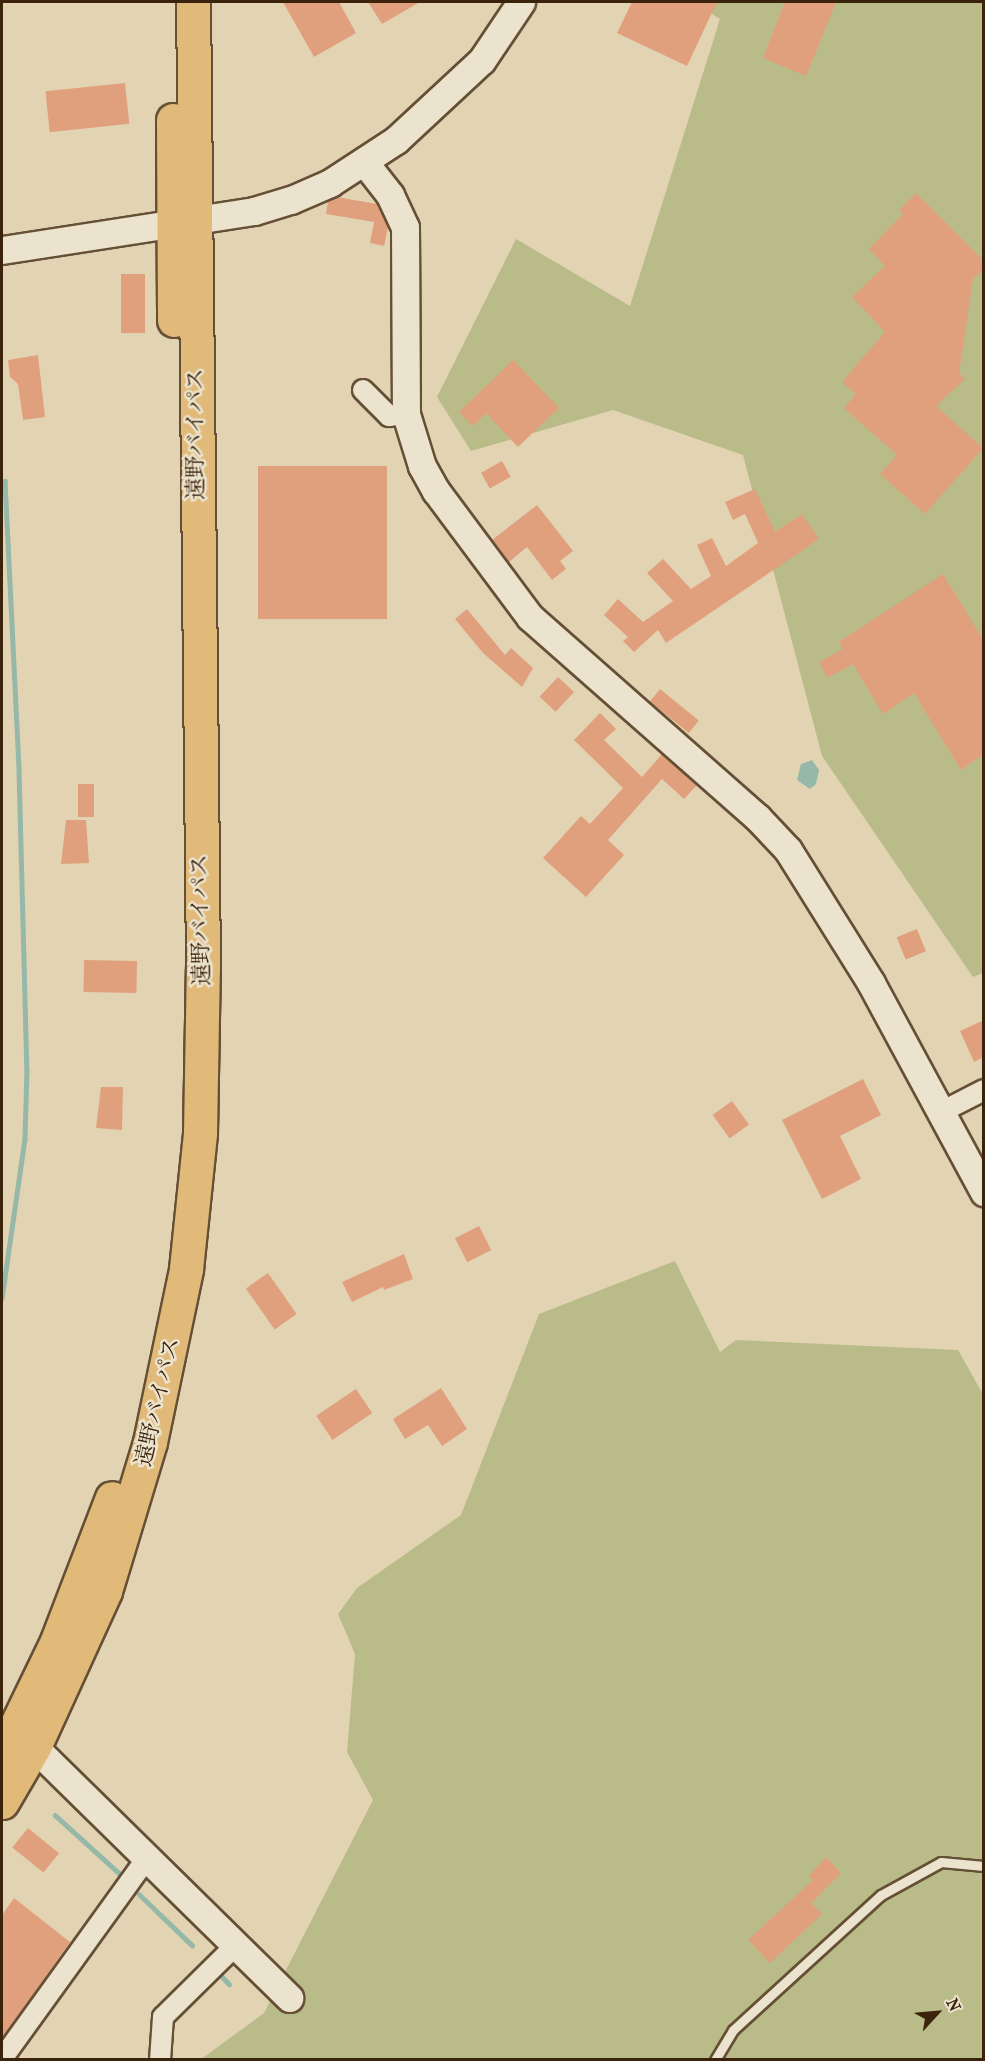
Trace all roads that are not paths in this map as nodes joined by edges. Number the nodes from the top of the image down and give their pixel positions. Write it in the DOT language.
graph roads {
  1 [pos="172,2"];
  2 [pos="194,2"];
  3 [pos="521,2"];
  4 [pos="365,163"];
  5 [pos="185,221"];
  6 [pos="2,250"];
  7 [pos="363,390"];
  8 [pos="406,414"];
  9 [pos="984,1090"];
  10 [pos="943,1111"];
  11 [pos="984,1192"];
  12 [pos="14,1737"];
  13 [pos="2,1802"];
  14 [pos="147,1858"];
  15 [pos="984,1866"];
  16 [pos="234,1947"];
  17 [pos="289,1998"];
  18 [pos="2,2059"];
  19 [pos="160,2060"];
  20 [pos="715,2060"];
  1 -- 5 [label="highway, 遠野バイパス"];
  2 -- 5 [label="highway, 遠野バイパス"];
  3 -- 4 [label="street"];
  4 -- 5 [label="street"];
  4 -- 8 [label="street"];
  5 -- 6 [label="street"];
  5 -- 12 [label="highway, 遠野バイパス"];
  7 -- 8 [label="street"];
  8 -- 10 [label="street"];
  9 -- 10 [label="street"];
  10 -- 11 [label="street"];
  12 -- 13 [label="highway, 遠野バイパス"];
  12 -- 14 [label="street"];
  14 -- 16 [label="street"];
  14 -- 18 [label="street"];
  15 -- 20 [label="lane"];
  16 -- 17 [label="street"];
  16 -- 19 [label="street"];
}
